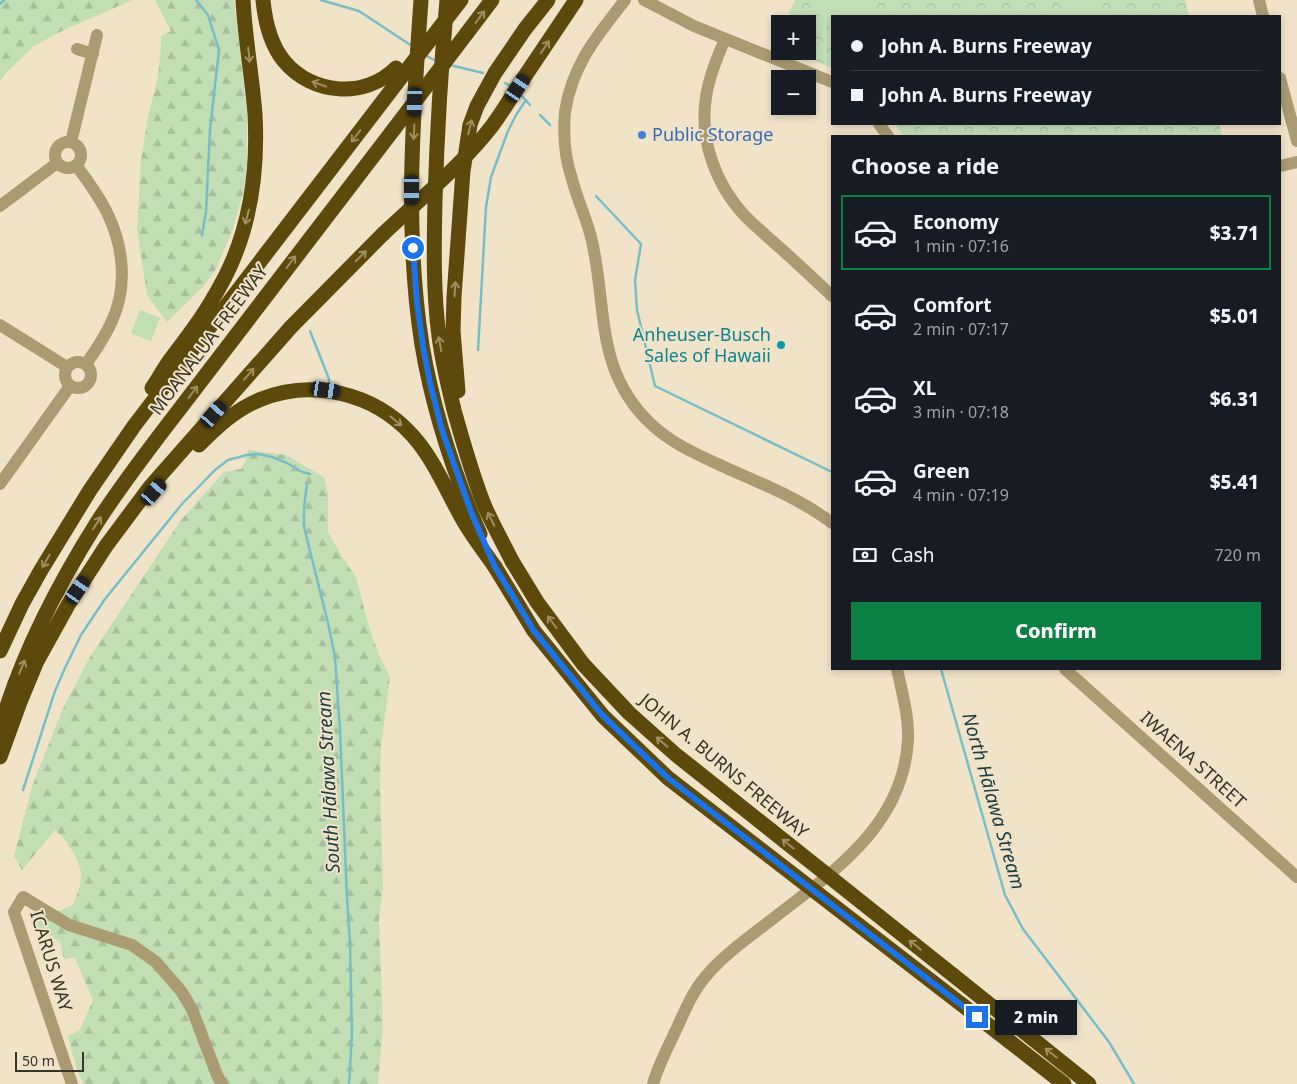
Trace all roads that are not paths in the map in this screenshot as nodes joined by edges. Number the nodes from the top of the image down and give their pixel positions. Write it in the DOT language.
graph roads {
  1 [pos="420,0"];
  2 [pos="448,0"];
  3 [pos="461,0"];
  4 [pos="492,0"];
  5 [pos="548,0"];
  6 [pos="576,0"];
  7 [pos="625,0"];
  8 [pos="644,0"];
  9 [pos="1259,0"];
  10 [pos="243,3"];
  11 [pos="264,5"];
  12 [pos="664,6"];
  13 [pos="1263,15"];
  14 [pos="98,35"];
  15 [pos="725,39"];
  16 [pos="77,50"];
  17 [pos="93,54"];
  18 [pos="831,82"];
  19 [pos="1281,82"];
  20 [pos="1297,141"];
  21 [pos="71,142"];
  22 [pos="1297,162"];
  23 [pos="57,163"];
  24 [pos="76,165"];
  25 [pos="1281,166"];
  26 [pos="0,206"];
  27 [pos="831,295"];
  28 [pos="0,325"];
  29 [pos="86,364"];
  30 [pos="67,367"];
  31 [pos="70,386"];
  32 [pos="474,476"];
  33 [pos="2,478"];
  34 [pos="90,490"];
  35 [pos="831,522"];
  36 [pos="495,567"];
  37 [pos="68,605"];
  38 [pos="0,650"];
  39 [pos="897,670"];
  40 [pos="1066,670"];
  41 [pos="0,729"];
  42 [pos="0,756"];
  43 [pos="1297,877"];
  44 [pos="72,1084"];
  45 [pos="222,1084"];
  46 [pos="653,1084"];
  47 [pos="1064,1084"];
  48 [pos="1089,1084"];
  1 -- 36 [label="highway, one-way, bridge"];
  2 -- 11 [label="highway, one-way"];
  32 -- 2 [label="highway, JOHN A. BURNS FREEWAY, one-way, bridge"];
  3 -- 34 [label="highway, MOANALUA FREEWAY, one-way, bridge"];
  41 -- 4 [label="highway, MOANALUA FREEWAY, one-way, bridge"];
  32 -- 5 [label="highway, one-way"];
  37 -- 6 [label="highway, one-way, bridge"];
  7 -- 35 [label="street"];
  8 -- 12 [label="street"];
  9 -- 13 [label="street"];
  10 -- 34 [label="highway, one-way"];
  12 -- 15 [label="street"];
  14 -- 17 [label="street"];
  15 -- 18 [label="street"];
  15 -- 27 [label="street"];
  16 -- 17 [label="street"];
  17 -- 21 [label="street"];
  19 -- 20 [label="street"];
  21 -- 23 [label="street"];
  21 -- 24 [label="street"];
  22 -- 25 [label="street"];
  23 -- 24 [label="street"];
  23 -- 26 [label="street"];
  24 -- 29 [label="street"];
  28 -- 30 [label="street"];
  29 -- 30 [label="street"];
  29 -- 31 [label="street"];
  30 -- 31 [label="street"];
  31 -- 33 [label="street"];
  48 -- 32 [label="highway, JOHN A. BURNS FREEWAY, one-way, bridge"];
  34 -- 38 [label="highway, MOANALUA FREEWAY, one-way"];
  37 -- 36 [label="highway, one-way"];
  36 -- 47 [label="highway, bridge"];
  37 -- 42 [label="highway"];
  39 -- 46 [label="street"];
  40 -- 43 [label="street, IWAENA STREET"];
  44 -- 45 [label="street, ICARUS WAY"];
}
